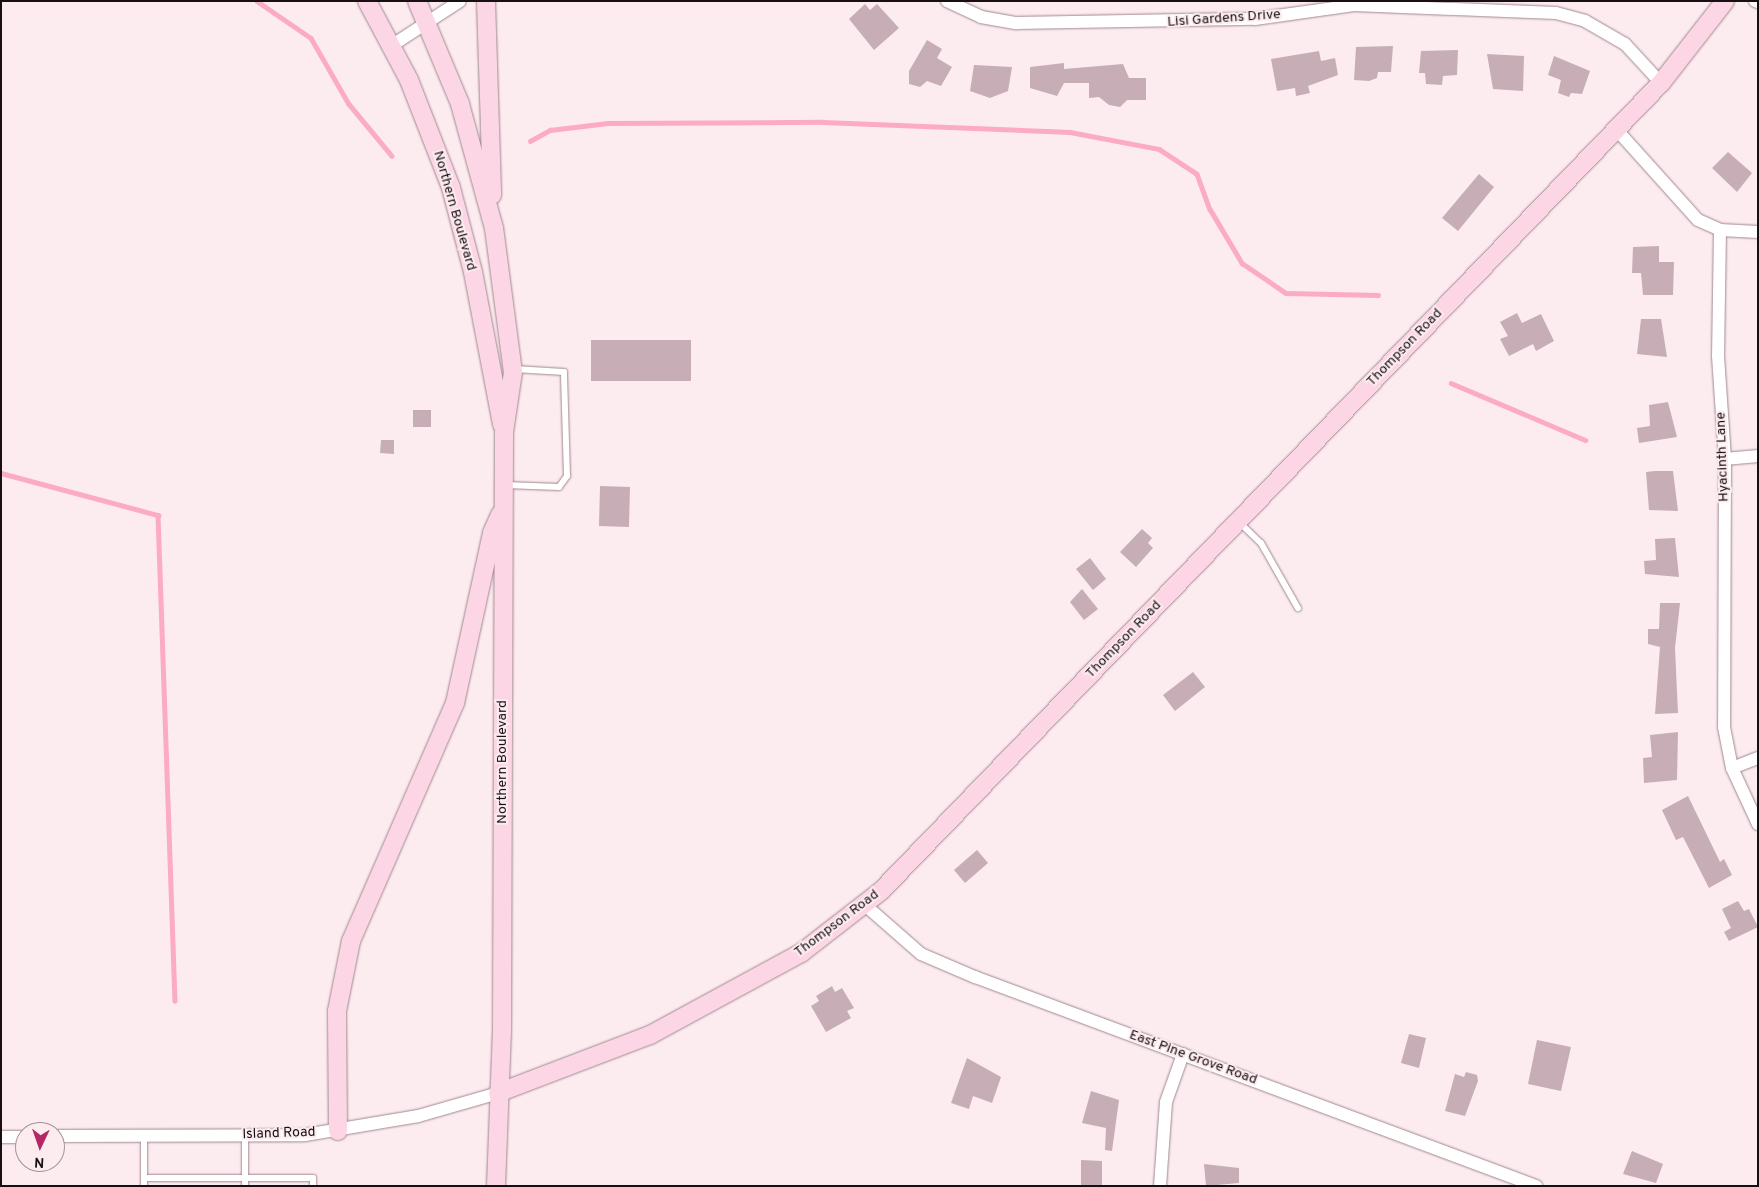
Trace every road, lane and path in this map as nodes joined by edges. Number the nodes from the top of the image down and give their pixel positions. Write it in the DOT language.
graph roads {
  1 [pos="367,1"];
  2 [pos="417,1"];
  3 [pos="460,1"];
  4 [pos="486,1"];
  5 [pos="947,1"];
  6 [pos="1726,1"];
  7 [pos="429,24"];
  8 [pos="391,46"];
  9 [pos="1662,83"];
  10 [pos="1616,129"];
  11 [pos="494,228"];
  12 [pos="1720,230"];
  13 [pos="1758,232"];
  14 [pos="512,368"];
  15 [pos="504,432"];
  16 [pos="1758,456"];
  17 [pos="1725,459"];
  18 [pos="504,485"];
  19 [pos="504,508"];
  20 [pos="1238,521"];
  21 [pos="1298,608"];
  22 [pos="1758,758"];
  23 [pos="1732,768"];
  24 [pos="1758,824"];
  25 [pos="865,905"];
  26 [pos="1183,1054"];
  27 [pos="498,1093"];
  28 [pos="338,1131"];
  29 [pos="245,1135"];
  30 [pos="65,1136"];
  31 [pos="144,1136"];
  32 [pos="1,1137"];
  33 [pos="15,1137"];
  34 [pos="245,1176"];
  35 [pos="144,1178"];
  36 [pos="144,1186"];
  37 [pos="245,1186"];
  38 [pos="313,1186"];
  39 [pos="496,1186"];
  40 [pos="1160,1186"];
  41 [pos="1536,1186"];
  1 -- 8 [label="main road, Northern Boulevard"];
  2 -- 7 [label="main road, Northern Boulevard"];
  3 -- 7 [label="street"];
  4 -- 11 [label="main road"];
  5 -- 9 [label="street, Lisi Gardens Drive"];
  6 -- 9 [label="main road, Thompson Road"];
  7 -- 8 [label="street"];
  7 -- 11 [label="main road, Northern Boulevard"];
  8 -- 15 [label="main road, Northern Boulevard"];
  9 -- 10 [label="main road, Thompson Road"];
  10 -- 12 [label="street"];
  10 -- 20 [label="main road, Thompson Road"];
  11 -- 14 [label="main road, Northern Boulevard"];
  12 -- 13 [label="street"];
  12 -- 17 [label="street, Hyacinth Lane"];
  14 -- 15 [label="main road, Northern Boulevard"];
  14 -- 18 [label="lane"];
  15 -- 18 [label="main road, Northern Boulevard"];
  16 -- 17 [label="street"];
  17 -- 23 [label="street, Hyacinth Lane"];
  18 -- 19 [label="main road, Northern Boulevard"];
  19 -- 27 [label="main road, Northern Boulevard"];
  19 -- 28 [label="main road"];
  20 -- 21 [label="lane"];
  20 -- 25 [label="main road, Thompson Road"];
  22 -- 23 [label="street"];
  23 -- 24 [label="street, Hyacinth Lane"];
  25 -- 26 [label="street, East Pine Grove Road"];
  25 -- 27 [label="main road, Thompson Road"];
  26 -- 40 [label="street"];
  26 -- 41 [label="street, East Pine Grove Road"];
  27 -- 28 [label="street, Island Road"];
  27 -- 39 [label="main road"];
  28 -- 29 [label="street, Island Road"];
  29 -- 31 [label="street, Island Road"];
  29 -- 34 [label="lane"];
  30 -- 31 [label="street, Island Road"];
  31 -- 35 [label="lane"];
  32 -- 33 [label="street"];
  34 -- 35 [label="lane"];
  34 -- 37 [label="lane"];
  34 -- 38 [label="lane"];
  35 -- 36 [label="lane"];
}
